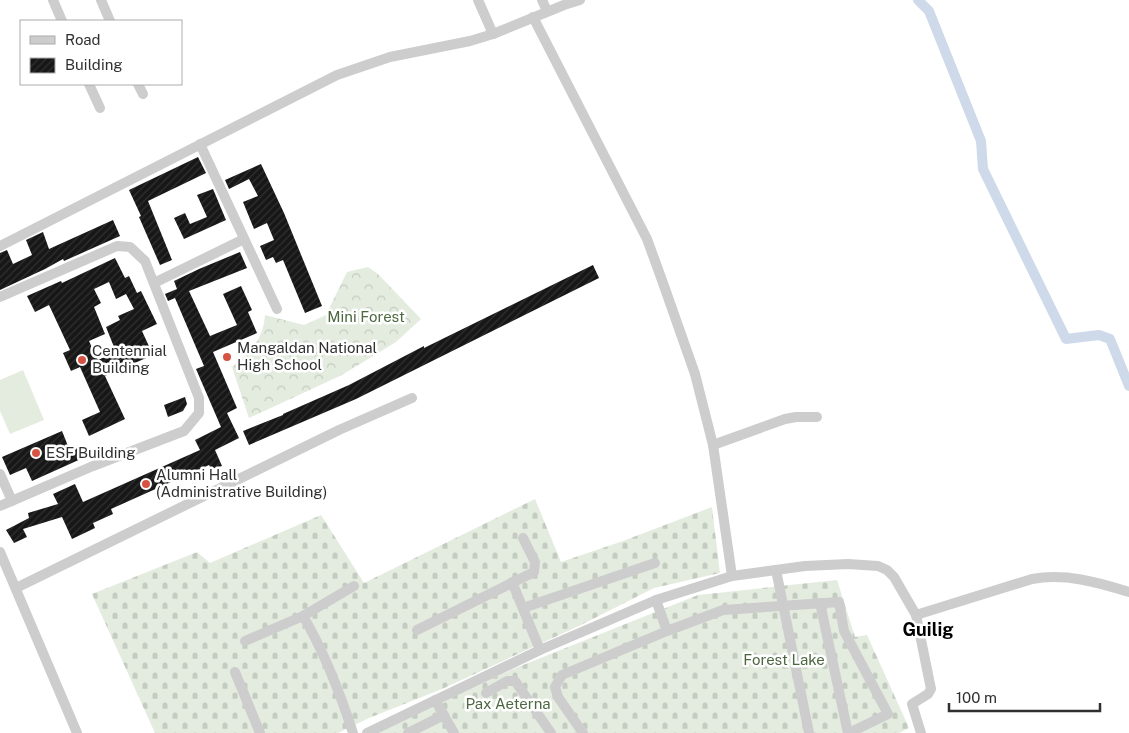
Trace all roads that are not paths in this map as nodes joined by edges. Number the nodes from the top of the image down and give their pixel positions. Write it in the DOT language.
graph roads {
  1 [pos="53,0"];
  2 [pos="101,0"];
  3 [pos="478,0"];
  4 [pos="542,0"];
  5 [pos="580,0"];
  6 [pos="547,11"];
  7 [pos="533,17"];
  8 [pos="62,20"];
  9 [pos="110,20"];
  10 [pos="493,34"];
  11 [pos="89,85"];
  12 [pos="138,85"];
  13 [pos="143,94"];
  14 [pos="100,108"];
  15 [pos="200,144"];
  16 [pos="244,239"];
  17 [pos="0,246"];
  18 [pos="154,283"];
  19 [pos="0,297"];
  20 [pos="277,309"];
  21 [pos="412,398"];
  22 [pos="817,417"];
  23 [pos="714,444"];
  24 [pos="0,474"];
  25 [pos="12,500"];
  26 [pos="0,506"];
  27 [pos="523,538"];
  28 [pos="0,552"];
  29 [pos="655,564"];
  30 [pos="776,570"];
  31 [pos="732,576"];
  32 [pos="512,582"];
  33 [pos="354,586"];
  34 [pos="16,588"];
  35 [pos="1129,592"];
  36 [pos="656,600"];
  37 [pos="820,602"];
  38 [pos="782,606"];
  39 [pos="523,608"];
  40 [pos="916,615"];
  41 [pos="303,616"];
  42 [pos="417,630"];
  43 [pos="667,631"];
  44 [pos="245,641"];
  45 [pos="540,650"];
  46 [pos="235,672"];
  47 [pos="486,693"];
  48 [pos="435,700"];
  49 [pos="444,715"];
  50 [pos="77,733"];
  51 [pos="260,733"];
  52 [pos="354,733"];
  53 [pos="367,733"];
  54 [pos="408,733"];
  55 [pos="454,733"];
  56 [pos="551,733"];
  57 [pos="583,733"];
  58 [pos="809,733"];
  59 [pos="848,733"];
  60 [pos="921,733"];
  1 -- 8 [label="street"];
  2 -- 9 [label="street"];
  3 -- 10 [label="street"];
  4 -- 6 [label="street"];
  5 -- 6 [label="street"];
  6 -- 7 [label="street"];
  7 -- 10 [label="street"];
  7 -- 23 [label="street"];
  10 -- 15 [label="street"];
  11 -- 14 [label="street"];
  12 -- 13 [label="street"];
  15 -- 16 [label="street"];
  15 -- 17 [label="street"];
  16 -- 18 [label="street"];
  16 -- 20 [label="street"];
  18 -- 19 [label="street"];
  18 -- 25 [label="street"];
  21 -- 34 [label="street"];
  22 -- 23 [label="street"];
  23 -- 31 [label="street"];
  24 -- 25 [label="street"];
  25 -- 26 [label="street"];
  27 -- 32 [label="street"];
  28 -- 34 [label="street"];
  29 -- 39 [label="street"];
  30 -- 31 [label="street"];
  30 -- 38 [label="street"];
  30 -- 40 [label="street"];
  31 -- 36 [label="street"];
  32 -- 39 [label="street"];
  32 -- 42 [label="street"];
  33 -- 41 [label="street"];
  34 -- 50 [label="street"];
  35 -- 40 [label="street"];
  36 -- 43 [label="street"];
  36 -- 45 [label="street"];
  37 -- 38 [label="street"];
  37 -- 59 [label="street"];
  37 -- 59 [label="street"];
  38 -- 43 [label="street"];
  38 -- 58 [label="street"];
  39 -- 45 [label="street"];
  40 -- 60 [label="street"];
  41 -- 44 [label="street"];
  41 -- 52 [label="street"];
  43 -- 57 [label="street"];
  45 -- 48 [label="street"];
  46 -- 51 [label="street"];
  47 -- 56 [label="street"];
  48 -- 49 [label="street"];
  48 -- 53 [label="street"];
  49 -- 54 [label="street"];
  49 -- 55 [label="street"];
}
